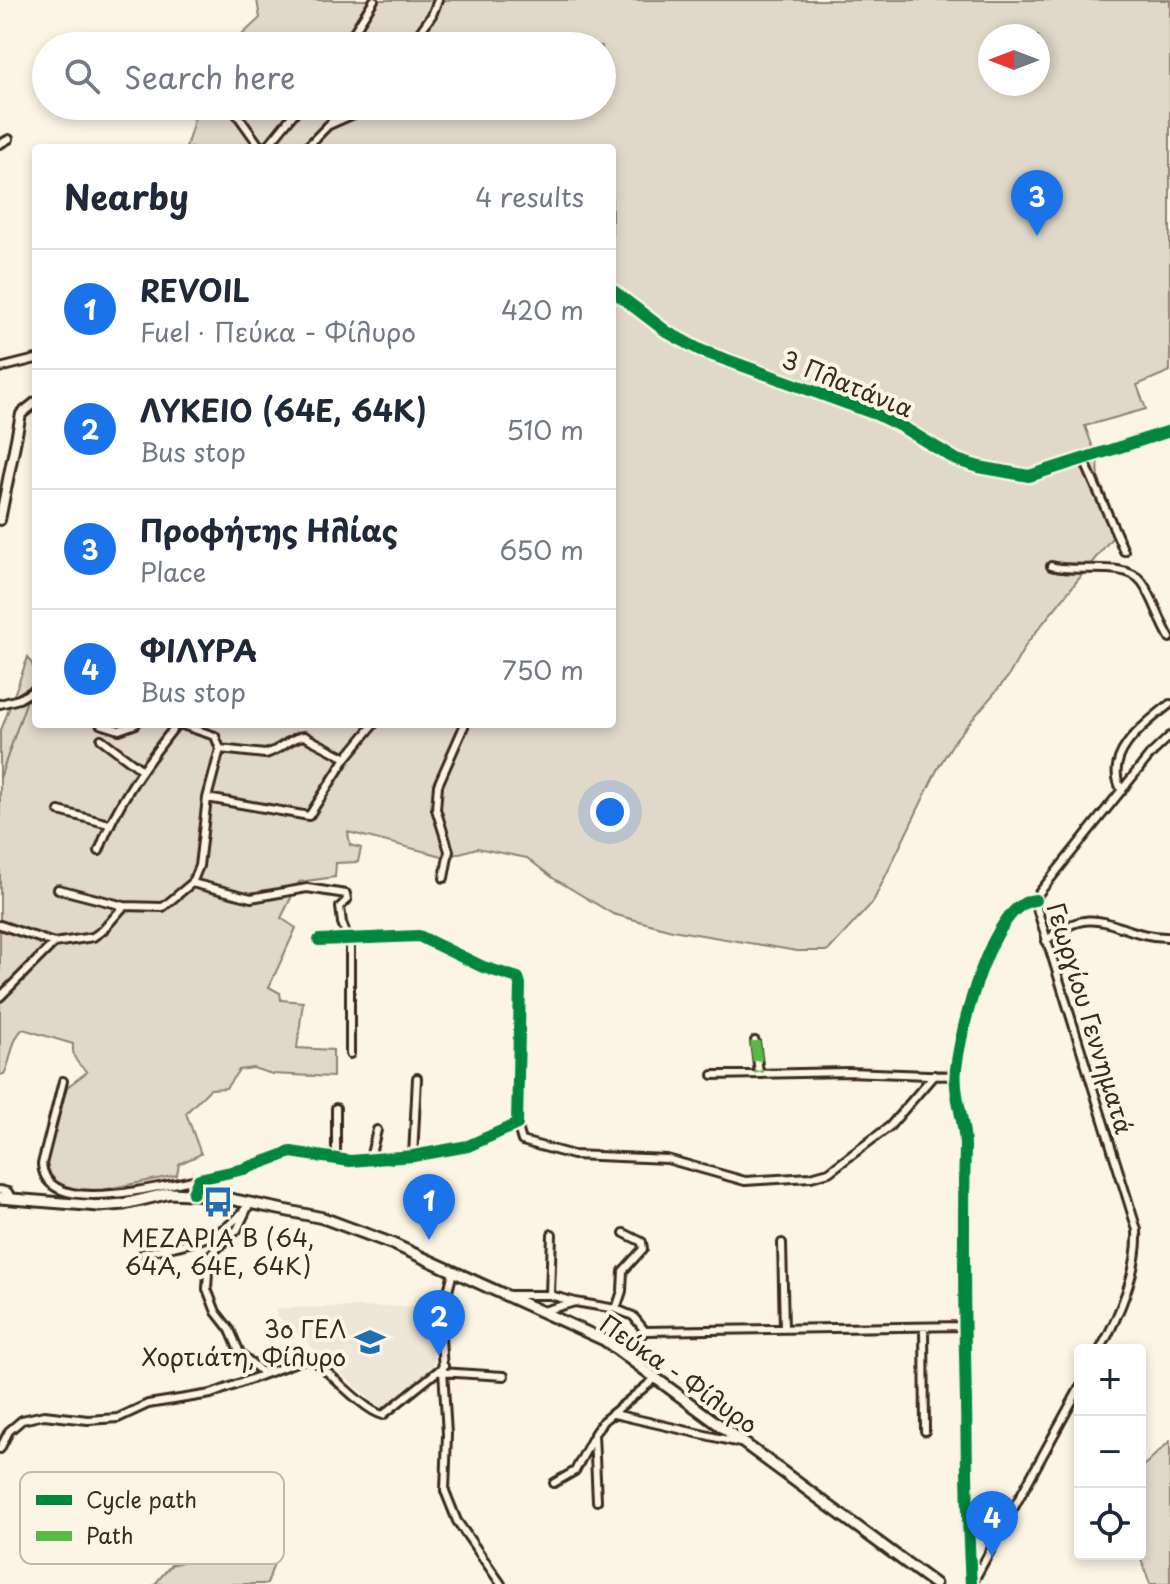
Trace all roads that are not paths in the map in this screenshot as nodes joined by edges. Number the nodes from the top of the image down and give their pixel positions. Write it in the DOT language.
graph roads {
  1 [pos="374,0"];
  2 [pos="438,0"];
  3 [pos="354,32"];
  4 [pos="420,32"];
  5 [pos="242,120"];
  6 [pos="288,120"];
  7 [pos="334,120"];
  8 [pos="340,120"];
  9 [pos="329,125"];
  10 [pos="9,139"];
  11 [pos="0,144"];
  12 [pos="261,144"];
  13 [pos="267,144"];
  14 [pos="310,144"];
  15 [pos="616,293"];
  16 [pos="32,360"];
  17 [pos="0,368"];
  18 [pos="32,405"];
  19 [pos="1170,431"];
  20 [pos="1084,460"];
  21 [pos="0,520"];
  22 [pos="1124,551"];
  23 [pos="1051,566"];
  24 [pos="1170,638"];
  25 [pos="32,691"];
  26 [pos="0,704"];
  27 [pos="1170,704"];
  28 [pos="175,728"];
  29 [pos="190,728"];
  30 [pos="371,728"];
  31 [pos="463,728"];
  32 [pos="1170,736"];
  33 [pos="101,739"];
  34 [pos="220,749"];
  35 [pos="346,758"];
  36 [pos="142,770"];
  37 [pos="1122,791"];
  38 [pos="207,798"];
  39 [pos="59,811"];
  40 [pos="109,824"];
  41 [pos="99,851"];
  42 [pos="444,878"];
  43 [pos="192,883"];
  44 [pos="58,889"];
  45 [pos="1035,900"];
  46 [pos="124,906"];
  47 [pos="0,925"];
  48 [pos="1170,937"];
  49 [pos="319,940"];
  50 [pos="350,940"];
  51 [pos="1046,941"];
  52 [pos="54,943"];
  53 [pos="0,997"];
  54 [pos="755,1041"];
  55 [pos="350,1054"];
  56 [pos="759,1073"];
  57 [pos="713,1075"];
  58 [pos="934,1075"];
  59 [pos="955,1076"];
  60 [pos="417,1078"];
  61 [pos="63,1081"];
  62 [pos="336,1108"];
  63 [pos="517,1124"];
  64 [pos="377,1130"];
  65 [pos="413,1156"];
  66 [pos="336,1160"];
  67 [pos="369,1162"];
  68 [pos="199,1179"];
  69 [pos="0,1190"];
  70 [pos="193,1193"];
  71 [pos="6,1198"];
  72 [pos="250,1203"];
  73 [pos="624,1233"];
  74 [pos="552,1234"];
  75 [pos="782,1243"];
  76 [pos="143,1253"];
  77 [pos="453,1272"];
  78 [pos="503,1294"];
  79 [pos="550,1295"];
  80 [pos="575,1302"];
  81 [pos="616,1309"];
  82 [pos="543,1311"];
  83 [pos="965,1326"];
  84 [pos="924,1327"];
  85 [pos="784,1329"];
  86 [pos="645,1331"];
  87 [pos="1103,1344"];
  88 [pos="624,1354"];
  89 [pos="441,1370"];
  90 [pos="264,1374"];
  91 [pos="504,1376"];
  92 [pos="656,1378"];
  93 [pos="1074,1398"];
  94 [pos="614,1414"];
  95 [pos="925,1431"];
  96 [pos="594,1434"];
  97 [pos="748,1445"];
  98 [pos="0,1449"];
  99 [pos="554,1483"];
  100 [pos="597,1501"];
  101 [pos="501,1584"];
  102 [pos="935,1584"];
  103 [pos="971,1584"];
  1 -- 3 [label="street"];
  2 -- 4 [label="street"];
  5 -- 12 [label="street"];
  6 -- 13 [label="street"];
  7 -- 9 [label="street"];
  8 -- 9 [label="street"];
  9 -- 14 [label="street"];
  10 -- 11 [label="street"];
  15 -- 20 [label="street, 3 Πλατάνια"];
  16 -- 17 [label="street"];
  18 -- 21 [label="street"];
  19 -- 20 [label="street, 3 Πλατάνια"];
  20 -- 22 [label="street"];
  23 -- 24 [label="street"];
  25 -- 26 [label="street"];
  27 -- 37 [label="street"];
  28 -- 36 [label="street"];
  29 -- 34 [label="street"];
  30 -- 35 [label="street"];
  31 -- 42 [label="street"];
  32 -- 37 [label="street, Γεωργίου Γεννηματά"];
  33 -- 36 [label="street"];
  34 -- 35 [label="street"];
  34 -- 38 [label="street"];
  35 -- 38 [label="street"];
  36 -- 40 [label="street"];
  37 -- 45 [label="street, Γεωργίου Γεννηματά"];
  38 -- 43 [label="street"];
  39 -- 40 [label="street"];
  40 -- 41 [label="street"];
  43 -- 46 [label="street"];
  43 -- 50 [label="street"];
  44 -- 46 [label="street"];
  45 -- 51 [label="street, Γεωργίου Γεννηματά"];
  45 -- 59 [label="street"];
  46 -- 52 [label="street"];
  47 -- 52 [label="street"];
  48 -- 51 [label="street"];
  49 -- 50 [label="street"];
  50 -- 55 [label="street"];
  50 -- 63 [label="street"];
  51 -- 87 [label="street, Γεωργίου Γεννηματά"];
  52 -- 53 [label="street"];
  54 -- 56 [label="street"];
  56 -- 57 [label="street"];
  56 -- 58 [label="street"];
  58 -- 59 [label="street"];
  58 -- 63 [label="street"];
  59 -- 83 [label="street"];
  60 -- 65 [label="street"];
  61 -- 68 [label="street"];
  62 -- 66 [label="street"];
  63 -- 65 [label="street"];
  64 -- 67 [label="street"];
  65 -- 67 [label="street"];
  66 -- 67 [label="street"];
  66 -- 68 [label="street"];
  68 -- 70 [label="street"];
  69 -- 71 [label="street"];
  70 -- 71 [label="main road, Πεύκα - Φίλυρο"];
  70 -- 72 [label="main road, Πεύκα - Φίλυρο"];
  72 -- 76 [label="street"];
  72 -- 77 [label="main road, Πεύκα - Φίλυρο"];
  72 -- 90 [label="street"];
  73 -- 81 [label="street"];
  74 -- 79 [label="street"];
  75 -- 85 [label="street"];
  77 -- 78 [label="main road, Πεύκα - Φίλυρο"];
  77 -- 89 [label="street"];
  78 -- 79 [label="street"];
  78 -- 82 [label="main road, Πεύκα - Φίλυρο"];
  79 -- 80 [label="street"];
  80 -- 81 [label="street"];
  80 -- 82 [label="street"];
  81 -- 86 [label="street"];
  82 -- 88 [label="main road, Πεύκα - Φίλυρο"];
  83 -- 84 [label="street"];
  83 -- 103 [label="street"];
  84 -- 85 [label="street"];
  84 -- 95 [label="street"];
  85 -- 86 [label="street"];
  86 -- 88 [label="street"];
  88 -- 92 [label="main road, Πεύκα - Φίλυρο"];
  89 -- 90 [label="street"];
  89 -- 91 [label="street"];
  89 -- 101 [label="street"];
  90 -- 98 [label="street"];
  92 -- 94 [label="street"];
  92 -- 97 [label="main road, Πεύκα - Φίλυρο"];
  93 -- 103 [label="street"];
  94 -- 96 [label="street"];
  94 -- 97 [label="street"];
  96 -- 99 [label="street"];
  96 -- 100 [label="street"];
  97 -- 102 [label="main road, Πεύκα - Φίλυρο"];
}
